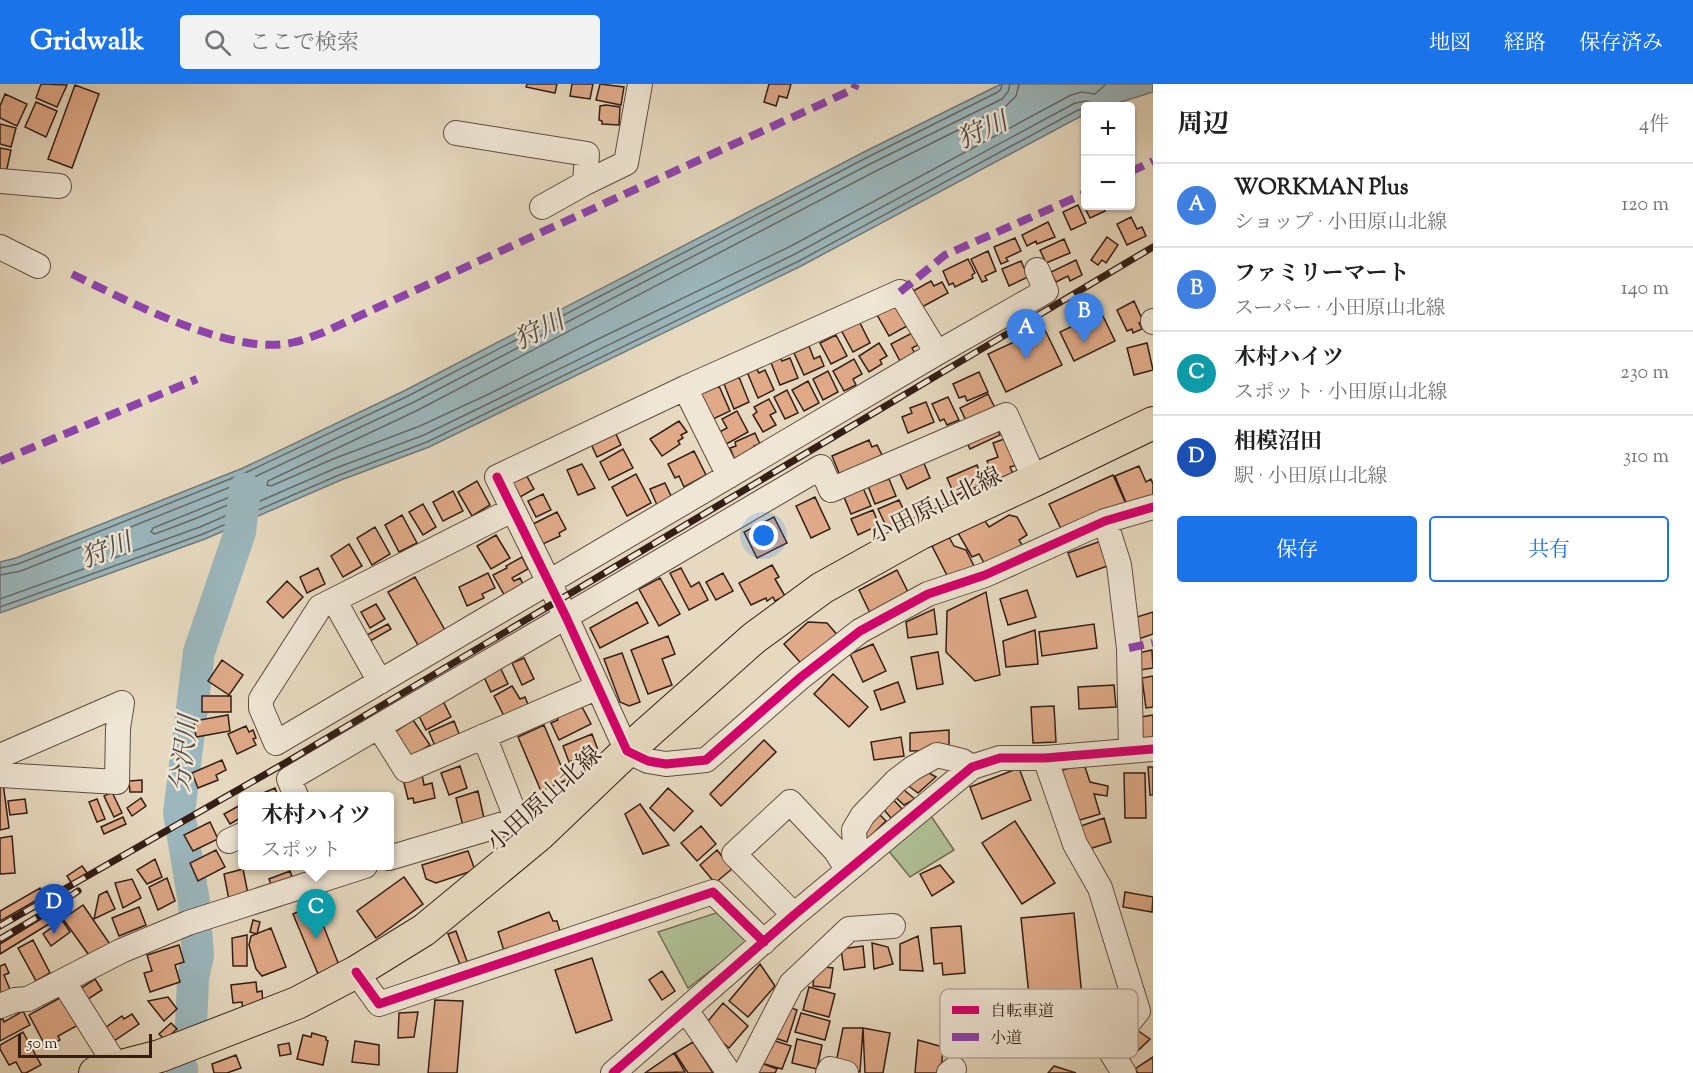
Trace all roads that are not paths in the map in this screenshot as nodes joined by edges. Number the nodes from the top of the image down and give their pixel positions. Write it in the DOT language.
graph roads {
  1 [pos="640,84"];
  2 [pos="456,133"];
  3 [pos="0,181"];
  4 [pos="585,183"];
  5 [pos="59,186"];
  6 [pos="542,207"];
  7 [pos="0,247"];
  8 [pos="38,266"];
  9 [pos="1037,270"];
  10 [pos="937,353"];
  11 [pos="685,388"];
  12 [pos="1153,423"];
  13 [pos="729,476"];
  14 [pos="1035,480"];
  15 [pos="1153,507"];
  16 [pos="512,510"];
  17 [pos="1105,521"];
  18 [pos="548,584"];
  19 [pos="334,600"];
  20 [pos="566,617"];
  21 [pos="380,682"];
  22 [pos="598,687"];
  23 [pos="379,727"];
  24 [pos="484,736"];
  25 [pos="1142,749"];
  26 [pos="627,751"];
  27 [pos="0,756"];
  28 [pos="1045,758"];
  29 [pos="972,767"];
  30 [pos="0,775"];
  31 [pos="294,792"];
  32 [pos="394,857"];
  33 [pos="852,866"];
  34 [pos="329,871"];
  35 [pos="794,915"];
  36 [pos="893,926"];
  37 [pos="764,942"];
  38 [pos="356,972"];
  39 [pos="63,981"];
  40 [pos="1131,989"];
  41 [pos="0,1006"];
  42 [pos="686,1010"];
  43 [pos="1115,1058"];
  44 [pos="106,1070"];
  45 [pos="613,1073"];
  46 [pos="729,1073"];
  47 [pos="745,1073"];
  48 [pos="828,1073"];
  49 [pos="846,1073"];
  50 [pos="1124,1073"];
  1 -- 4 [label="street"];
  2 -- 4 [label="street"];
  3 -- 5 [label="street"];
  4 -- 6 [label="street"];
  7 -- 8 [label="street"];
  9 -- 10 [label="street"];
  10 -- 11 [label="street"];
  10 -- 13 [label="street"];
  11 -- 13 [label="street"];
  11 -- 16 [label="street"];
  12 -- 14 [label="main road, 小田原山北線"];
  13 -- 18 [label="street"];
  14 -- 20 [label="street"];
  14 -- 26 [label="main road, 小田原山北線"];
  15 -- 17 [label="street"];
  16 -- 18 [label="street"];
  16 -- 19 [label="street"];
  17 -- 25 [label="street"];
  17 -- 26 [label="street"];
  18 -- 20 [label="street"];
  18 -- 21 [label="street"];
  19 -- 21 [label="street"];
  19 -- 21 [label="street"];
  20 -- 22 [label="street"];
  20 -- 23 [label="street"];
  22 -- 24 [label="street"];
  22 -- 26 [label="street"];
  23 -- 24 [label="street"];
  23 -- 31 [label="street"];
  24 -- 32 [label="street"];
  25 -- 28 [label="street"];
  26 -- 38 [label="main road, 小田原山北線"];
  27 -- 30 [label="street"];
  28 -- 29 [label="street"];
  28 -- 40 [label="street"];
  29 -- 33 [label="street"];
  29 -- 33 [label="street"];
  33 -- 35 [label="street"];
  33 -- 35 [label="street"];
  34 -- 39 [label="street"];
  35 -- 37 [label="street"];
  36 -- 47 [label="street"];
  37 -- 38 [label="street"];
  37 -- 42 [label="street"];
  38 -- 44 [label="main road, 小田原山北線"];
  39 -- 41 [label="street"];
  39 -- 44 [label="street"];
  42 -- 45 [label="street"];
  42 -- 46 [label="street"];
  43 -- 50 [label="street"];
  48 -- 49 [label="street"];
}
